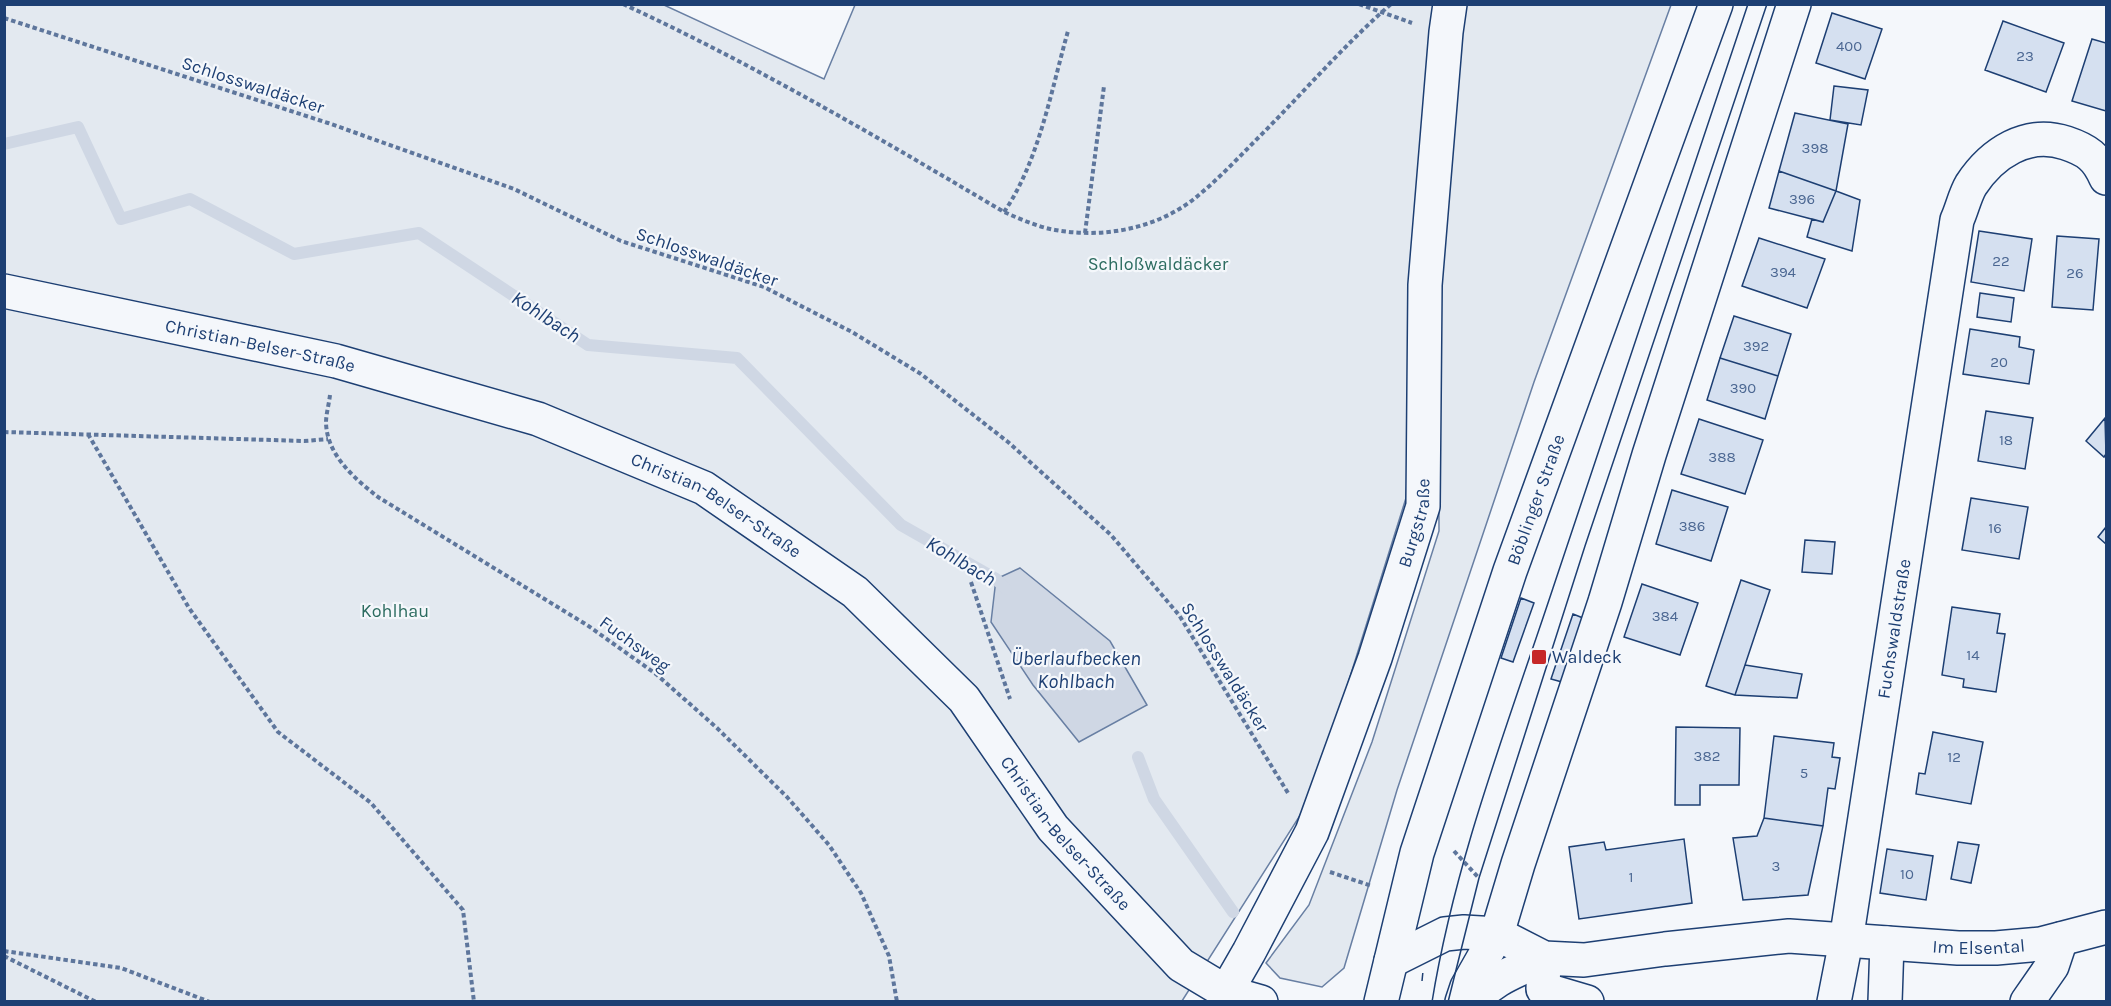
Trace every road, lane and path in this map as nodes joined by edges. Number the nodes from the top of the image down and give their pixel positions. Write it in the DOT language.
graph roads {
  1 [pos="623,4"];
  2 [pos="1359,4"];
  3 [pos="1391,4"];
  4 [pos="1716,4"];
  5 [pos="1794,4"];
  6 [pos="1381,13"];
  7 [pos="4,18"];
  8 [pos="1448,18"];
  9 [pos="1068,31"];
  10 [pos="1104,86"];
  11 [pos="2106,178"];
  12 [pos="1004,212"];
  13 [pos="1085,233"];
  14 [pos="4,291"];
  15 [pos="336,361"];
  16 [pos="4,432"];
  17 [pos="88,434"];
  18 [pos="328,439"];
  19 [pos="1312,831"];
  20 [pos="1452,849"];
  21 [pos="1297,861"];
  22 [pos="1485,885"];
  23 [pos="1380,888"];
  24 [pos="2106,927"];
  25 [pos="1497,934"];
  26 [pos="2061,939"];
  27 [pos="1846,941"];
  28 [pos="1887,944"];
  29 [pos="4,953"];
  30 [pos="1544,958"];
  31 [pos="1391,961"];
  32 [pos="1230,997"];
  33 [pos="96,1002"];
  34 [pos="210,1002"];
  35 [pos="474,1002"];
  36 [pos="897,1002"];
  37 [pos="1261,1002"];
  38 [pos="1381,1002"];
  39 [pos="1462,1002"];
  40 [pos="1474,1002"];
  41 [pos="1587,1002"];
  42 [pos="1834,1002"];
  43 [pos="1885,1002"];
  44 [pos="2027,1002"];
  1 -- 12 [label="path"];
  2 -- 6 [label="path"];
  3 -- 6 [label="path"];
  4 -- 31 [label="street, Böblinger Straße"];
  5 -- 25 [label="street"];
  6 -- 8 [label="path"];
  6 -- 13 [label="path"];
  7 -- 19 [label="path, Schlosswaldäcker"];
  8 -- 19 [label="street, Burgstraße"];
  9 -- 12 [label="path"];
  10 -- 13 [label="path"];
  11 -- 27 [label="street, Fuchswaldstraße"];
  12 -- 13 [label="path"];
  14 -- 15 [label="street, Christian-Belser-Straße"];
  15 -- 18 [label="path"];
  15 -- 32 [label="street, Christian-Belser-Straße"];
  16 -- 17 [label="path"];
  17 -- 18 [label="path"];
  17 -- 35 [label="path"];
  18 -- 36 [label="path, Fuchsweg"];
  19 -- 21 [label="street, Burgstraße"];
  20 -- 22 [label="path"];
  21 -- 23 [label="path"];
  21 -- 32 [label="street, Burgstraße"];
  24 -- 26 [label="street, Im Elsental"];
  25 -- 30 [label="street"];
  25 -- 31 [label="street"];
  25 -- 39 [label="street"];
  26 -- 28 [label="street, Im Elsental"];
  26 -- 44 [label="street"];
  27 -- 28 [label="street, Im Elsental"];
  27 -- 30 [label="street"];
  27 -- 42 [label="street, Fuchswaldstraße"];
  28 -- 43 [label="street"];
  29 -- 33 [label="path"];
  29 -- 34 [label="path"];
  30 -- 40 [label="street"];
  30 -- 41 [label="street"];
  31 -- 38 [label="street, Böblinger Straße"];
  32 -- 37 [label="street, Christian-Belser-Straße"];
}
